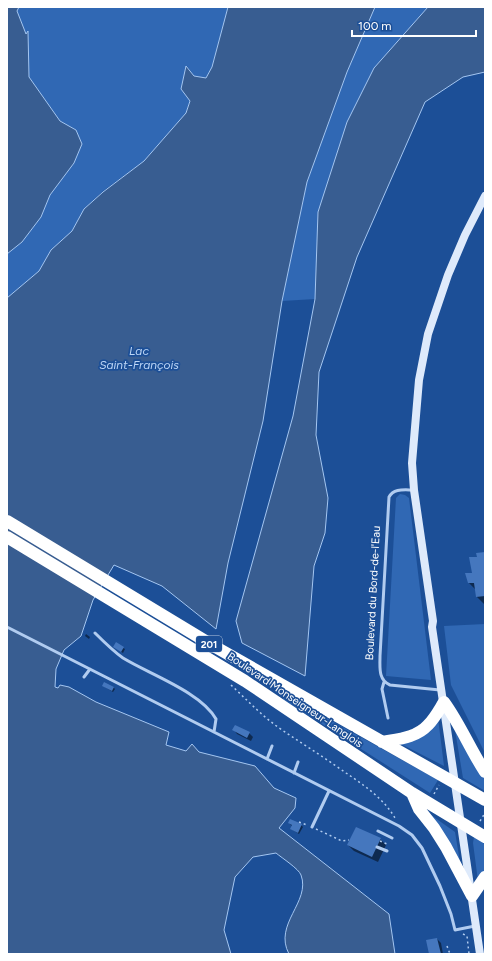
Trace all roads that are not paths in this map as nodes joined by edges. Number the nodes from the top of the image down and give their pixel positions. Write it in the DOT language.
graph roads {
  1 [pos="485,196"];
  2 [pos="414,490"];
  3 [pos="7,521"];
  4 [pos="7,537"];
  5 [pos="7,627"];
  6 [pos="95,633"];
  7 [pos="90,669"];
  8 [pos="84,677"];
  9 [pos="384,682"];
  10 [pos="443,696"];
  11 [pos="388,718"];
  12 [pos="214,732"];
  13 [pos="382,742"];
  14 [pos="272,746"];
  15 [pos="267,759"];
  16 [pos="298,762"];
  17 [pos="294,772"];
  18 [pos="485,772"];
  19 [pos="455,783"];
  20 [pos="329,791"];
  21 [pos="412,794"];
  22 [pos="485,800"];
  23 [pos="462,824"];
  24 [pos="312,828"];
  25 [pos="378,831"];
  26 [pos="392,838"];
  27 [pos="485,838"];
  28 [pos="377,847"];
  29 [pos="387,851"];
  30 [pos="485,877"];
  31 [pos="472,896"];
  32 [pos="477,926"];
  33 [pos="480,954"];
  1 -- 2 [label="street"];
  2 -- 9 [label="lane, Boulevard du Bord-de-l'Eau"];
  2 -- 10 [label="street"];
  3 -- 13 [label="highway, Boulevard Monseigneur-Langlois / 201"];
  4 -- 21 [label="highway, Boulevard Monseigneur-Langlois / 201"];
  5 -- 7 [label="lane"];
  6 -- 12 [label="lane"];
  7 -- 8 [label="lane"];
  7 -- 12 [label="lane"];
  9 -- 10 [label="lane"];
  9 -- 11 [label="lane, Boulevard du Bord-de-l'Eau"];
  10 -- 13 [label="highway"];
  10 -- 18 [label="highway"];
  10 -- 19 [label="street"];
  12 -- 15 [label="lane"];
  13 -- 19 [label="highway, Boulevard Monseigneur-Langlois / 201"];
  14 -- 15 [label="lane"];
  15 -- 17 [label="lane"];
  16 -- 17 [label="lane"];
  17 -- 20 [label="lane"];
  19 -- 22 [label="highway, Boulevard Monseigneur-Langlois / 201"];
  19 -- 23 [label="street"];
  20 -- 24 [label="lane"];
  20 -- 32 [label="lane"];
  21 -- 23 [label="highway, Boulevard Monseigneur-Langlois / 201"];
  21 -- 31 [label="highway"];
  23 -- 27 [label="highway, Boulevard Monseigneur-Langlois / 201"];
  23 -- 31 [label="street"];
  25 -- 26 [label="lane"];
  28 -- 29 [label="lane"];
  30 -- 31 [label="highway"];
  31 -- 32 [label="street"];
  32 -- 33 [label="street"];
}
